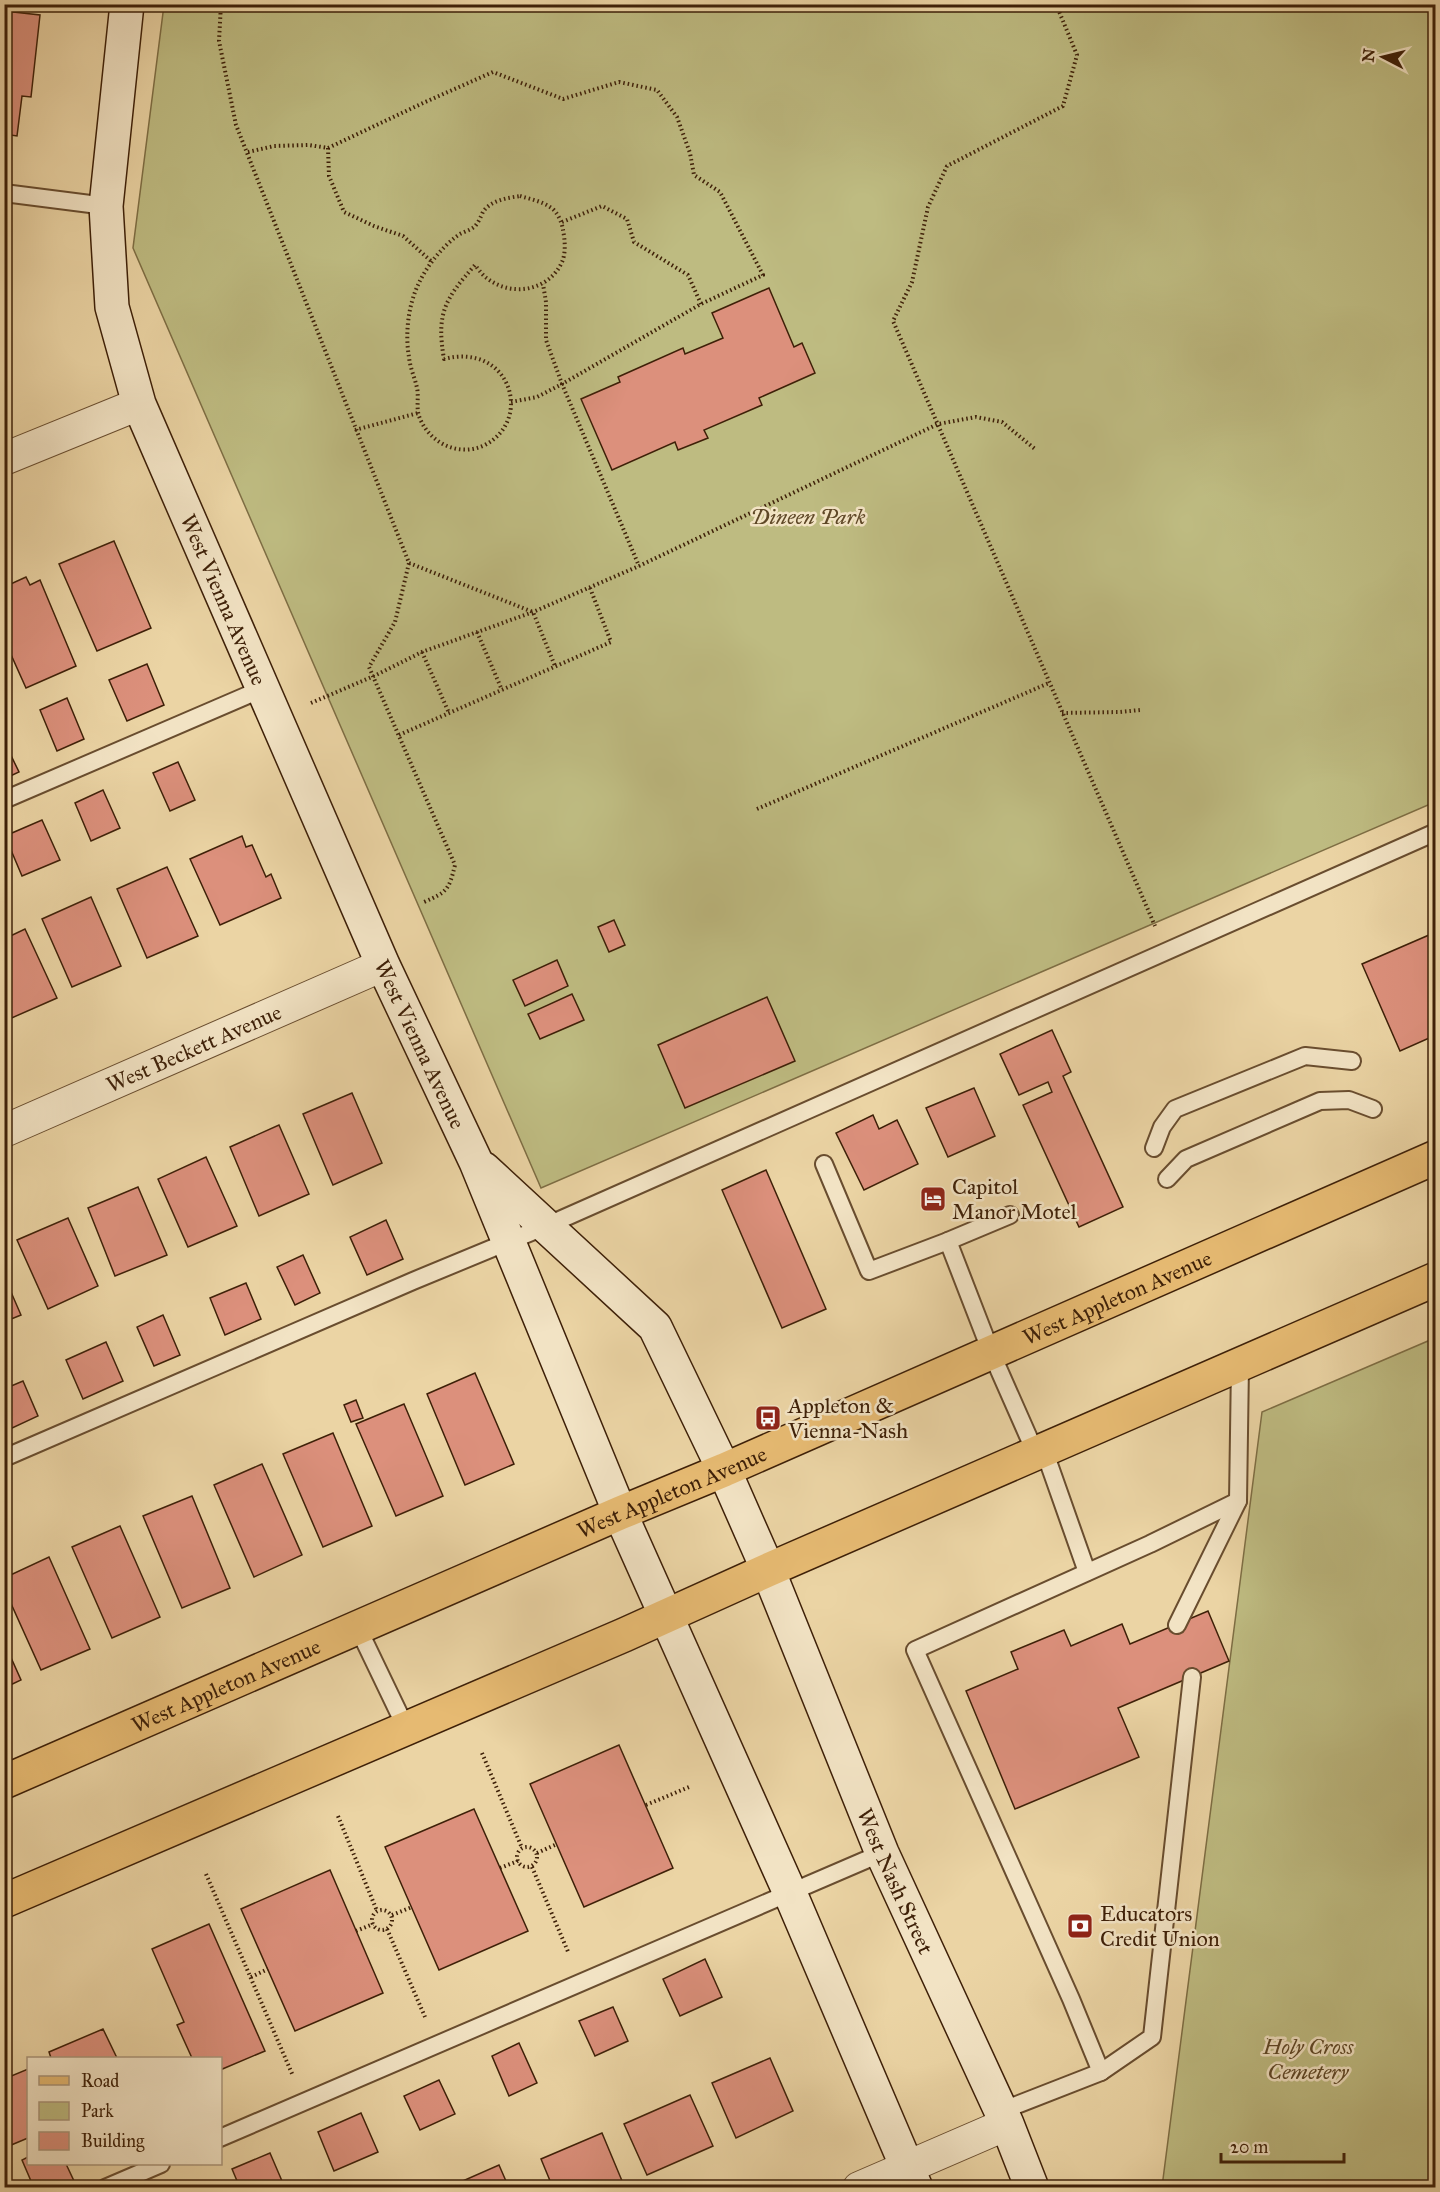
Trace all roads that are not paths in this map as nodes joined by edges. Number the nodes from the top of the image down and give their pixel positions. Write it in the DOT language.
graph roads {
  1 [pos="128,4"];
  2 [pos="4,193"];
  3 [pos="106,206"];
  4 [pos="139,404"];
  5 [pos="4,459"];
  6 [pos="262,688"];
  7 [pos="4,800"];
  8 [pos="1436,832"];
  9 [pos="383,965"];
  10 [pos="1352,1061"];
  11 [pos="1373,1109"];
  12 [pos="4,1131"];
  13 [pos="1154,1148"];
  14 [pos="1436,1157"];
  15 [pos="476,1162"];
  16 [pos="824,1164"];
  17 [pos="1167,1179"];
  18 [pos="1010,1215"];
  19 [pos="546,1226"];
  20 [pos="948,1241"];
  21 [pos="509,1243"];
  22 [pos="1436,1280"];
  23 [pos="992,1352"];
  24 [pos="1240,1365"];
  25 [pos="1040,1452"];
  26 [pos="4,1458"];
  27 [pos="724,1470"];
  28 [pos="1238,1502"];
  29 [pos="620,1513"];
  30 [pos="768,1570"];
  31 [pos="1087,1572"];
  32 [pos="666,1617"];
  33 [pos="1177,1624"];
  34 [pos="358,1628"];
  35 [pos="1192,1677"];
  36 [pos="406,1728"];
  37 [pos="4,1782"];
  38 [pos="882,1853"];
  39 [pos="790,1893"];
  40 [pos="4,1900"];
  41 [pos="1101,2072"];
  42 [pos="1004,2117"];
  43 [pos="222,2137"];
  44 [pos="156,2165"];
  45 [pos="912,2177"];
  46 [pos="105,2187"];
  47 [pos="859,2187"];
  48 [pos="1032,2187"];
  1 -- 3 [label="street, West Vienna Avenue"];
  2 -- 3 [label="lane"];
  3 -- 4 [label="street, West Vienna Avenue"];
  4 -- 5 [label="street"];
  4 -- 6 [label="street, West Vienna Avenue"];
  6 -- 7 [label="lane"];
  6 -- 9 [label="street, West Vienna Avenue"];
  8 -- 19 [label="lane"];
  9 -- 12 [label="street, West Beckett Avenue"];
  9 -- 15 [label="street, West Vienna Avenue"];
  10 -- 13 [label="lane"];
  11 -- 17 [label="lane"];
  14 -- 23 [label="main road, West Appleton Avenue"];
  15 -- 19 [label="street, West Vienna Avenue"];
  15 -- 21 [label="street, West Vienna Avenue"];
  16 -- 20 [label="lane"];
  18 -- 20 [label="lane"];
  19 -- 21 [label="lane"];
  19 -- 27 [label="street, West Vienna Avenue"];
  20 -- 23 [label="lane"];
  21 -- 26 [label="lane"];
  21 -- 29 [label="street, West Vienna Avenue"];
  22 -- 24 [label="main road"];
  23 -- 25 [label="lane"];
  23 -- 27 [label="main road, West Appleton Avenue"];
  24 -- 25 [label="main road"];
  24 -- 28 [label="lane"];
  25 -- 30 [label="main road"];
  25 -- 31 [label="lane"];
  27 -- 29 [label="main road, West Appleton Avenue"];
  27 -- 30 [label="street, West Vienna Avenue"];
  28 -- 31 [label="lane"];
  28 -- 33 [label="lane"];
  29 -- 32 [label="street, West Vienna Avenue"];
  29 -- 34 [label="main road, West Appleton Avenue"];
  30 -- 32 [label="main road"];
  30 -- 38 [label="street, West Nash Street"];
  31 -- 41 [label="lane"];
  32 -- 36 [label="main road"];
  32 -- 39 [label="street"];
  34 -- 36 [label="lane"];
  34 -- 37 [label="main road, West Appleton Avenue"];
  35 -- 41 [label="lane"];
  36 -- 40 [label="main road"];
  38 -- 39 [label="lane"];
  38 -- 42 [label="street, West Nash Street"];
  39 -- 43 [label="lane"];
  39 -- 45 [label="street"];
  41 -- 42 [label="lane"];
  42 -- 45 [label="street"];
  42 -- 48 [label="street, West Nash Street"];
  44 -- 46 [label="lane"];
  45 -- 47 [label="street"];
}
